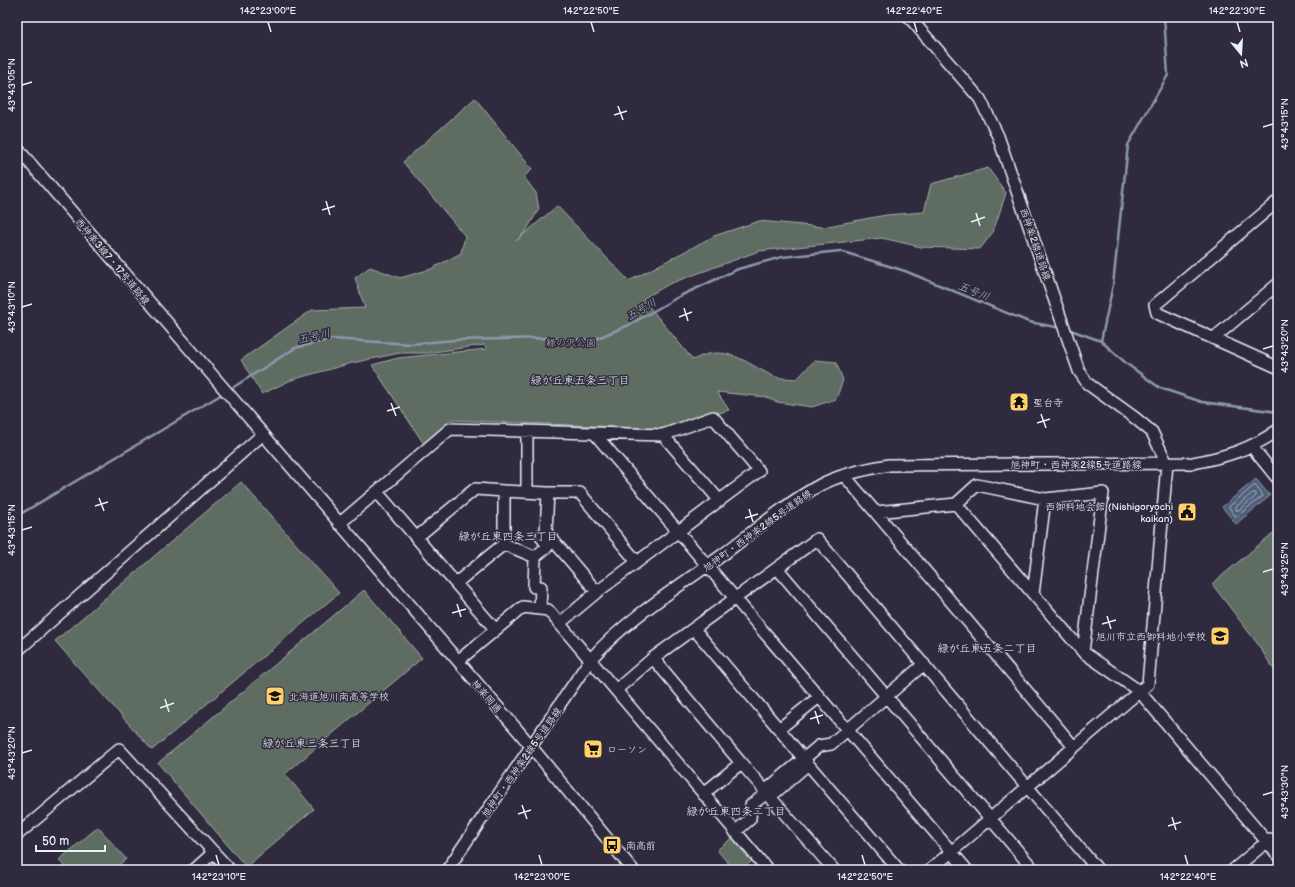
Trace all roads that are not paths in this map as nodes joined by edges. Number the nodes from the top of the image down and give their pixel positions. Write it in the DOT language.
graph roads {
  1 [pos="909,17"];
  2 [pos="17,148"];
  3 [pos="1278,201"];
  4 [pos="1278,284"];
  5 [pos="1214,338"];
  6 [pos="1278,366"];
  7 [pos="1278,430"];
  8 [pos="527,431"];
  9 [pos="595,434"];
  10 [pos="262,435"];
  11 [pos="663,435"];
  12 [pos="1252,447"];
  13 [pos="1167,464"];
  14 [pos="844,475"];
  15 [pos="1278,479"];
  16 [pos="504,491"];
  17 [pos="377,492"];
  18 [pos="527,492"];
  19 [pos="545,493"];
  20 [pos="1045,498"];
  21 [pos="720,501"];
  22 [pos="956,504"];
  23 [pos="876,512"];
  24 [pos="339,524"];
  25 [pos="679,532"];
  26 [pos="417,537"];
  27 [pos="504,544"];
  28 [pos="535,557"];
  29 [pos="637,562"];
  30 [pos="707,566"];
  31 [pos="777,568"];
  32 [pos="456,583"];
  33 [pos="597,592"];
  34 [pos="1033,594"];
  35 [pos="736,598"];
  36 [pos="540,609"];
  37 [pos="560,624"];
  38 [pos="495,629"];
  39 [pos="694,629"];
  40 [pos="17,651"];
  41 [pos="1083,652"];
  42 [pos="654,658"];
  43 [pos="590,660"];
  44 [pos="458,661"];
  45 [pos="924,664"];
  46 [pos="616,690"];
  47 [pos="1139,691"];
  48 [pos="886,696"];
  49 [pos="819,697"];
  50 [pos="778,729"];
  51 [pos="847,729"];
  52 [pos="1074,747"];
  53 [pos="531,748"];
  54 [pos="806,762"];
  55 [pos="741,763"];
  56 [pos="1027,787"];
  57 [pos="703,794"];
  58 [pos="768,794"];
  59 [pos="990,819"];
  60 [pos="735,832"];
  61 [pos="17,835"];
  62 [pos="1269,840"];
  63 [pos="214,852"];
  64 [pos="951,852"];
  65 [pos="1278,855"];
  66 [pos="194,870"];
  67 [pos="230,870"];
  68 [pos="447,870"];
  69 [pos="633,870"];
  70 [pos="768,870"];
  71 [pos="834,870"];
  72 [pos="899,870"];
  73 [pos="930,870"];
  74 [pos="967,870"];
  75 [pos="1034,870"];
  76 [pos="1098,870"];
  77 [pos="1233,870"];
  1 -- 13 [label="street, 西神楽2線道路線"];
  2 -- 10 [label="street, 西神楽3線7・17号道路線"];
  3 -- 5 [label="street"];
  4 -- 5 [label="street"];
  5 -- 6 [label="street"];
  7 -- 12 [label="street, 旭神町・西神楽2線5号道路線"];
  8 -- 9 [label="street"];
  8 -- 17 [label="street"];
  8 -- 18 [label="street"];
  9 -- 11 [label="street"];
  9 -- 25 [label="street"];
  10 -- 24 [label="street"];
  10 -- 40 [label="street"];
  11 -- 21 [label="street"];
  11 -- 21 [label="street"];
  12 -- 13 [label="street, 旭神町・西神楽2線5号道路線"];
  12 -- 15 [label="street"];
  13 -- 14 [label="street, 旭神町・西神楽2線5号道路線"];
  13 -- 47 [label="street"];
  14 -- 23 [label="street"];
  14 -- 30 [label="street, 旭神町・西神楽2線5号道路線"];
  16 -- 18 [label="street"];
  16 -- 26 [label="street"];
  16 -- 27 [label="street"];
  17 -- 24 [label="street"];
  17 -- 26 [label="street"];
  18 -- 19 [label="street"];
  19 -- 28 [label="street"];
  19 -- 29 [label="street"];
  19 -- 33 [label="street"];
  20 -- 22 [label="street"];
  20 -- 34 [label="street"];
  20 -- 41 [label="street"];
  21 -- 25 [label="street"];
  22 -- 23 [label="street"];
  22 -- 34 [label="street"];
  23 -- 52 [label="street"];
  24 -- 44 [label="street, 神楽岡通"];
  25 -- 29 [label="street"];
  25 -- 30 [label="street"];
  26 -- 32 [label="street"];
  27 -- 28 [label="street"];
  27 -- 32 [label="street"];
  28 -- 36 [label="street"];
  29 -- 33 [label="street"];
  30 -- 35 [label="street"];
  30 -- 43 [label="street, 旭神町・西神楽2線5号道路線"];
  31 -- 35 [label="street"];
  31 -- 45 [label="street"];
  31 -- 48 [label="street"];
  32 -- 38 [label="street"];
  33 -- 37 [label="street"];
  34 -- 41 [label="street"];
  35 -- 39 [label="street"];
  35 -- 49 [label="street"];
  36 -- 37 [label="street"];
  36 -- 38 [label="street"];
  37 -- 43 [label="street"];
  38 -- 44 [label="street"];
  39 -- 42 [label="street"];
  39 -- 50 [label="street"];
  41 -- 47 [label="street"];
  42 -- 46 [label="street"];
  42 -- 55 [label="street"];
  43 -- 46 [label="street"];
  43 -- 53 [label="street, 旭神町・西神楽2線5号道路線"];
  44 -- 53 [label="street, 神楽岡通"];
  45 -- 48 [label="street"];
  45 -- 56 [label="street"];
  46 -- 57 [label="street"];
  47 -- 52 [label="street"];
  47 -- 62 [label="street"];
  48 -- 51 [label="street"];
  48 -- 59 [label="street"];
  49 -- 50 [label="street"];
  49 -- 51 [label="street"];
  50 -- 54 [label="street"];
  51 -- 54 [label="street"];
  51 -- 64 [label="street"];
  52 -- 56 [label="street"];
  53 -- 68 [label="street, 旭神町・西神楽2線5号道路線"];
  53 -- 69 [label="street, 神楽岡通"];
  54 -- 58 [label="street"];
  54 -- 72 [label="street"];
  55 -- 57 [label="street"];
  55 -- 58 [label="street"];
  56 -- 59 [label="street"];
  56 -- 76 [label="street"];
  57 -- 60 [label="street"];
  58 -- 60 [label="street"];
  58 -- 71 [label="street"];
  59 -- 64 [label="street"];
  59 -- 75 [label="street"];
  60 -- 70 [label="street"];
  61 -- 63 [label="street"];
  62 -- 65 [label="street"];
  62 -- 77 [label="street"];
  63 -- 66 [label="street"];
  63 -- 67 [label="street"];
  64 -- 73 [label="street"];
  64 -- 74 [label="street"];
}
